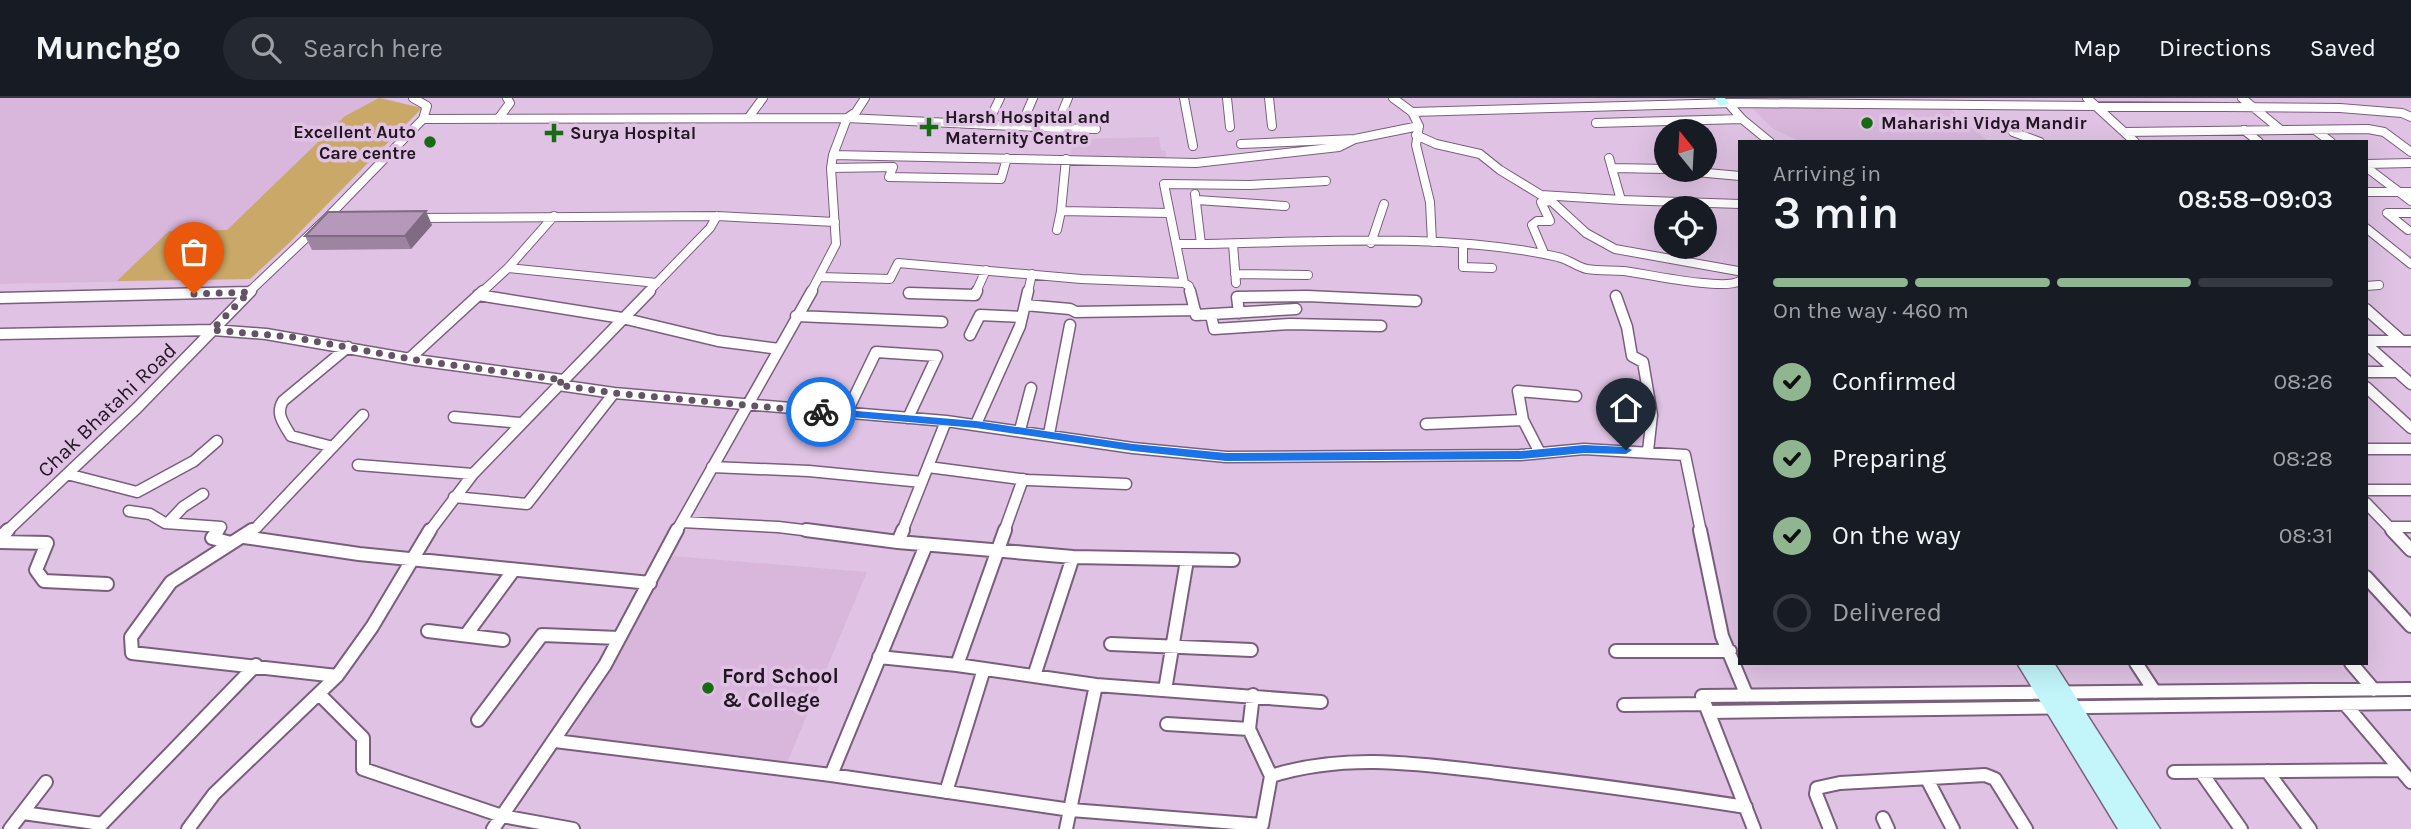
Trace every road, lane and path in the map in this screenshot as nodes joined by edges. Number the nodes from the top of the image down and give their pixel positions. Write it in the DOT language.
graph roads {
  1 [pos="412,98"];
  2 [pos="507,98"];
  3 [pos="763,98"];
  4 [pos="865,98"];
  5 [pos="1000,98"];
  6 [pos="1033,98"];
  7 [pos="1068,98"];
  8 [pos="1184,98"];
  9 [pos="1227,98"];
  10 [pos="1269,98"];
  11 [pos="1393,98"];
  12 [pos="1583,98"];
  13 [pos="2087,98"];
  14 [pos="2242,98"];
  15 [pos="2320,98"];
  16 [pos="1727,101"];
  17 [pos="1777,101"];
  18 [pos="1880,101"];
  19 [pos="1668,102"];
  20 [pos="1658,105"];
  21 [pos="2096,106"];
  22 [pos="1589,107"];
  23 [pos="2253,108"];
  24 [pos="2340,108"];
  25 [pos="1412,112"];
  26 [pos="749,117"];
  27 [pos="2411,117"];
  28 [pos="847,118"];
  29 [pos="423,119"];
  30 [pos="498,119"];
  31 [pos="1670,119"];
  32 [pos="1741,119"];
  33 [pos="1717,120"];
  34 [pos="1654,122"];
  35 [pos="1596,123"];
  36 [pos="987,125"];
  37 [pos="1419,125"];
  38 [pos="1021,126"];
  39 [pos="1272,126"];
  40 [pos="1230,127"];
  41 [pos="1056,128"];
  42 [pos="1096,129"];
  43 [pos="2202,130"];
  44 [pos="2244,130"];
  45 [pos="2281,130"];
  46 [pos="2315,130"];
  47 [pos="2013,132"];
  48 [pos="2125,132"];
  49 [pos="1416,135"];
  50 [pos="1355,139"];
  51 [pos="1767,140"];
  52 [pos="2035,140"];
  53 [pos="2133,140"];
  54 [pos="2213,140"];
  55 [pos="2256,140"];
  56 [pos="2328,140"];
  57 [pos="1241,144"];
  58 [pos="1193,146"];
  59 [pos="2411,152"];
  60 [pos="834,155"];
  61 [pos="897,156"];
  62 [pos="1007,158"];
  63 [pos="1609,158"];
  64 [pos="1066,159"];
  65 [pos="2411,163"];
  66 [pos="2368,166"];
  67 [pos="893,167"];
  68 [pos="831,168"];
  69 [pos="1613,168"];
  70 [pos="2368,168"];
  71 [pos="1654,169"];
  72 [pos="1717,176"];
  73 [pos="1738,179"];
  74 [pos="1326,181"];
  75 [pos="1192,185"];
  76 [pos="2368,192"];
  77 [pos="2398,192"];
  78 [pos="2411,192"];
  79 [pos="1197,200"];
  80 [pos="1550,200"];
  81 [pos="1621,200"];
  82 [pos="2411,201"];
  83 [pos="1384,204"];
  84 [pos="1738,204"];
  85 [pos="1285,206"];
  86 [pos="1061,211"];
  87 [pos="1169,213"];
  88 [pos="2411,214"];
  89 [pos="554,216"];
  90 [pos="717,216"];
  91 [pos="407,218"];
  92 [pos="326,219"];
  93 [pos="340,219"];
  94 [pos="835,222"];
  95 [pos="1057,230"];
  96 [pos="2368,230"];
  97 [pos="2408,230"];
  98 [pos="1432,242"];
  99 [pos="1371,243"];
  100 [pos="1178,244"];
  101 [pos="1201,244"];
  102 [pos="1233,244"];
  103 [pos="1463,245"];
  104 [pos="1544,253"];
  105 [pos="2411,264"];
  106 [pos="508,268"];
  107 [pos="1492,268"];
  108 [pos="986,270"];
  109 [pos="1032,274"];
  110 [pos="1308,275"];
  111 [pos="1738,276"];
  112 [pos="1738,276"];
  113 [pos="820,277"];
  114 [pos="657,283"];
  115 [pos="1184,283"];
  116 [pos="2379,285"];
  117 [pos="2368,286"];
  118 [pos="249,292"];
  119 [pos="909,293"];
  120 [pos="478,295"];
  121 [pos="1296,296"];
  122 [pos="1616,296"];
  123 [pos="0,298"];
  124 [pos="1416,301"];
  125 [pos="1025,305"];
  126 [pos="1296,309"];
  127 [pos="1195,310"];
  128 [pos="2368,311"];
  129 [pos="1239,313"];
  130 [pos="1211,315"];
  131 [pos="796,317"];
  132 [pos="1022,317"];
  133 [pos="622,318"];
  134 [pos="942,322"];
  135 [pos="1070,325"];
  136 [pos="1297,325"];
  137 [pos="1381,326"];
  138 [pos="212,330"];
  139 [pos="0,334"];
  140 [pos="970,335"];
  141 [pos="2408,341"];
  142 [pos="2368,342"];
  143 [pos="2368,344"];
  144 [pos="348,347"];
  145 [pos="779,349"];
  146 [pos="409,359"];
  147 [pos="2368,372"];
  148 [pos="2398,372"];
  149 [pos="561,382"];
  150 [pos="2411,384"];
  151 [pos="1031,388"];
  152 [pos="2368,389"];
  153 [pos="614,393"];
  154 [pos="1576,396"];
  155 [pos="746,406"];
  156 [pos="846,414"];
  157 [pos="363,415"];
  158 [pos="454,417"];
  159 [pos="908,418"];
  160 [pos="1523,420"];
  161 [pos="946,421"];
  162 [pos="520,423"];
  163 [pos="976,424"];
  164 [pos="1426,424"];
  165 [pos="2411,428"];
  166 [pos="1020,430"];
  167 [pos="1049,434"];
  168 [pos="217,441"];
  169 [pos="333,447"];
  170 [pos="2368,449"];
  171 [pos="2411,449"];
  172 [pos="1648,451"];
  173 [pos="1540,453"];
  174 [pos="358,465"];
  175 [pos="712,467"];
  176 [pos="928,467"];
  177 [pos="67,474"];
  178 [pos="473,474"];
  179 [pos="1023,479"];
  180 [pos="922,482"];
  181 [pos="1126,484"];
  182 [pos="2368,490"];
  183 [pos="2411,490"];
  184 [pos="203,494"];
  185 [pos="454,497"];
  186 [pos="2368,505"];
  187 [pos="129,511"];
  188 [pos="682,522"];
  189 [pos="168,523"];
  190 [pos="2389,527"];
  191 [pos="2411,527"];
  192 [pos="244,537"];
  193 [pos="0,540"];
  194 [pos="898,542"];
  195 [pos="232,543"];
  196 [pos="926,545"];
  197 [pos="2411,550"];
  198 [pos="999,551"];
  199 [pos="1073,556"];
  200 [pos="411,559"];
  201 [pos="1187,560"];
  202 [pos="1233,560"];
  203 [pos="513,571"];
  204 [pos="2368,579"];
  205 [pos="649,583"];
  206 [pos="107,584"];
  207 [pos="2411,626"];
  208 [pos="428,631"];
  209 [pos="466,635"];
  210 [pos="619,638"];
  211 [pos="503,640"];
  212 [pos="1111,644"];
  213 [pos="1173,647"];
  214 [pos="1251,650"];
  215 [pos="1616,651"];
  216 [pos="1730,651"];
  217 [pos="879,657"];
  218 [pos="256,665"];
  219 [pos="957,665"];
  220 [pos="2028,665"];
  221 [pos="2046,665"];
  222 [pos="2137,665"];
  223 [pos="2353,665"];
  224 [pos="984,669"];
  225 [pos="337,676"];
  226 [pos="1034,676"];
  227 [pos="1096,685"];
  228 [pos="2411,689"];
  229 [pos="1165,690"];
  230 [pos="2374,690"];
  231 [pos="2155,692"];
  232 [pos="320,695"];
  233 [pos="1253,695"];
  234 [pos="1747,695"];
  235 [pos="2058,700"];
  236 [pos="1321,702"];
  237 [pos="2411,703"];
  238 [pos="1705,704"];
  239 [pos="2345,704"];
  240 [pos="1624,705"];
  241 [pos="478,720"];
  242 [pos="1167,724"];
  243 [pos="1250,730"];
  244 [pos="555,741"];
  245 [pos="2401,770"];
  246 [pos="2267,771"];
  247 [pos="2174,772"];
  248 [pos="2202,772"];
  249 [pos="831,775"];
  250 [pos="1271,776"];
  251 [pos="1927,779"];
  252 [pos="46,782"];
  253 [pos="2411,782"];
  254 [pos="946,792"];
  255 [pos="1746,807"];
  256 [pos="1071,810"];
  257 [pos="23,813"];
  258 [pos="502,816"];
  259 [pos="1163,823"];
  260 [pos="99,826"];
  261 [pos="10,829"];
  262 [pos="188,829"];
  263 [pos="493,829"];
  264 [pos="573,829"];
  265 [pos="1066,829"];
  266 [pos="1754,829"];
  267 [pos="1830,829"];
  268 [pos="1953,829"];
  269 [pos="2026,829"];
  270 [pos="2129,829"];
  271 [pos="2150,829"];
  272 [pos="2241,829"];
  273 [pos="2310,829"];
  1 -- 29 [label="street"];
  2 -- 30 [label="street"];
  3 -- 26 [label="street"];
  4 -- 28 [label="street"];
  5 -- 36 [label="street"];
  6 -- 38 [label="street"];
  7 -- 41 [label="street"];
  8 -- 58 [label="street"];
  9 -- 40 [label="street"];
  10 -- 39 [label="street"];
  11 -- 25 [label="street"];
  12 -- 22 [label="street"];
  13 -- 21 [label="street"];
  14 -- 23 [label="street"];
  15 -- 24 [label="street"];
  16 -- 17 [label="street"];
  16 -- 19 [label="street"];
  16 -- 32 [label="street"];
  17 -- 18 [label="street"];
  18 -- 21 [label="street"];
  19 -- 20 [label="street"];
  20 -- 22 [label="street"];
  20 -- 31 [label="street"];
  21 -- 23 [label="street"];
  21 -- 48 [label="street"];
  22 -- 25 [label="street"];
  23 -- 24 [label="street"];
  23 -- 45 [label="street"];
  24 -- 27 [label="street"];
  25 -- 37 [label="street"];
  26 -- 28 [label="street"];
  26 -- 30 [label="street"];
  28 -- 36 [label="street"];
  28 -- 60 [label="street"];
  29 -- 30 [label="street"];
  29 -- 92 [label="street, Chak Bhatahi Road"];
  32 -- 33 [label="street"];
  32 -- 51 [label="street"];
  34 -- 35 [label="street"];
  36 -- 38 [label="street"];
  37 -- 49 [label="street"];
  37 -- 50 [label="street"];
  38 -- 41 [label="street"];
  41 -- 42 [label="street"];
  43 -- 44 [label="street"];
  43 -- 48 [label="street"];
  43 -- 54 [label="street"];
  44 -- 45 [label="street"];
  44 -- 55 [label="street"];
  45 -- 46 [label="street"];
  46 -- 56 [label="street"];
  46 -- 59 [label="street"];
  47 -- 52 [label="street"];
  48 -- 53 [label="street"];
  49 -- 80 [label="street"];
  49 -- 98 [label="street"];
  50 -- 57 [label="street"];
  50 -- 64 [label="street"];
  60 -- 61 [label="street"];
  60 -- 68 [label="street"];
  61 -- 62 [label="street"];
  61 -- 67 [label="street"];
  62 -- 64 [label="street"];
  62 -- 67 [label="street"];
  63 -- 69 [label="street"];
  64 -- 86 [label="street"];
  65 -- 66 [label="street"];
  67 -- 68 [label="street"];
  68 -- 94 [label="street"];
  69 -- 71 [label="street"];
  69 -- 81 [label="street"];
  70 -- 77 [label="street"];
  72 -- 73 [label="street"];
  74 -- 75 [label="street"];
  75 -- 79 [label="street"];
  75 -- 87 [label="street"];
  76 -- 77 [label="street"];
  77 -- 78 [label="street"];
  77 -- 82 [label="street"];
  79 -- 85 [label="street"];
  79 -- 101 [label="street"];
  80 -- 81 [label="street"];
  80 -- 104 [label="street"];
  80 -- 111 [label="street"];
  81 -- 84 [label="street"];
  83 -- 99 [label="street"];
  86 -- 87 [label="street"];
  86 -- 95 [label="street"];
  87 -- 100 [label="street"];
  88 -- 97 [label="street"];
  89 -- 90 [label="street"];
  89 -- 91 [label="street"];
  89 -- 106 [label="street"];
  90 -- 94 [label="street"];
  90 -- 114 [label="street"];
  92 -- 93 [label="street"];
  92 -- 118 [label="street, Chak Bhatahi Road"];
  94 -- 113 [label="street"];
  96 -- 105 [label="street"];
  98 -- 99 [label="street"];
  98 -- 103 [label="street"];
  99 -- 102 [label="street"];
  100 -- 101 [label="street"];
  100 -- 115 [label="street"];
  101 -- 102 [label="street"];
  102 -- 110 [label="street"];
  103 -- 104 [label="street"];
  103 -- 107 [label="street"];
  104 -- 112 [label="street"];
  106 -- 114 [label="street"];
  106 -- 120 [label="street"];
  108 -- 109 [label="street"];
  108 -- 113 [label="street"];
  108 -- 119 [label="street"];
  109 -- 115 [label="street"];
  109 -- 125 [label="street"];
  113 -- 131 [label="street"];
  114 -- 133 [label="street"];
  115 -- 127 [label="street"];
  116 -- 117 [label="street"];
  118 -- 123 [label="street"];
  118 -- 138 [label="street, Chak Bhatahi Road"];
  120 -- 133 [label="street"];
  120 -- 146 [label="street"];
  121 -- 124 [label="street"];
  121 -- 126 [label="street"];
  121 -- 129 [label="street"];
  122 -- 172 [label="street"];
  125 -- 127 [label="street"];
  125 -- 132 [label="street"];
  126 -- 129 [label="street"];
  126 -- 136 [label="street"];
  127 -- 130 [label="street"];
  128 -- 141 [label="street"];
  129 -- 130 [label="street"];
  130 -- 136 [label="street"];
  131 -- 134 [label="street"];
  131 -- 145 [label="street"];
  132 -- 140 [label="street"];
  132 -- 163 [label="street"];
  133 -- 145 [label="street"];
  133 -- 149 [label="street"];
  135 -- 167 [label="street"];
  136 -- 137 [label="street"];
  138 -- 139 [label="street"];
  138 -- 144 [label="street"];
  138 -- 177 [label="street, Chak Bhatahi Road"];
  141 -- 142 [label="street"];
  143 -- 148 [label="street"];
  144 -- 146 [label="street"];
  144 -- 169 [label="street"];
  145 -- 155 [label="street"];
  146 -- 149 [label="street"];
  147 -- 148 [label="street"];
  148 -- 150 [label="street"];
  149 -- 153 [label="street"];
  149 -- 162 [label="street"];
  151 -- 166 [label="street"];
  152 -- 165 [label="street"];
  153 -- 155 [label="street"];
  153 -- 185 [label="street"];
  154 -- 160 [label="street"];
  155 -- 156 [label="street"];
  155 -- 175 [label="street"];
  156 -- 159 [label="street"];
  156 -- 159 [label="street"];
  157 -- 169 [label="street"];
  158 -- 162 [label="street"];
  159 -- 161 [label="street"];
  160 -- 164 [label="street"];
  160 -- 173 [label="street"];
  161 -- 163 [label="street"];
  161 -- 176 [label="street"];
  162 -- 178 [label="street"];
  163 -- 166 [label="street"];
  166 -- 167 [label="street"];
  167 -- 173 [label="street"];
  168 -- 177 [label="street"];
  169 -- 192 [label="street"];
  170 -- 171 [label="street"];
  172 -- 173 [label="street"];
  172 -- 216 [label="street"];
  174 -- 178 [label="street"];
  175 -- 180 [label="street"];
  175 -- 188 [label="street"];
  176 -- 179 [label="street"];
  176 -- 180 [label="street"];
  177 -- 193 [label="street, Chak Bhatahi Road"];
  178 -- 185 [label="street"];
  179 -- 181 [label="street"];
  179 -- 198 [label="street"];
  180 -- 194 [label="street"];
  182 -- 183 [label="street"];
  184 -- 189 [label="street"];
  185 -- 200 [label="street"];
  186 -- 190 [label="street"];
  187 -- 189 [label="street"];
  188 -- 194 [label="street"];
  188 -- 205 [label="street"];
  189 -- 195 [label="street"];
  190 -- 191 [label="street"];
  190 -- 197 [label="street"];
  192 -- 195 [label="street"];
  192 -- 200 [label="street"];
  193 -- 206 [label="street"];
  194 -- 196 [label="street"];
  195 -- 218 [label="street"];
  196 -- 198 [label="street"];
  196 -- 217 [label="street"];
  198 -- 199 [label="street"];
  198 -- 219 [label="street"];
  199 -- 201 [label="street"];
  199 -- 226 [label="street"];
  200 -- 203 [label="street"];
  200 -- 225 [label="street"];
  201 -- 202 [label="street"];
  201 -- 213 [label="street"];
  203 -- 205 [label="street"];
  203 -- 209 [label="street"];
  204 -- 207 [label="street"];
  205 -- 210 [label="street"];
  208 -- 209 [label="street"];
  209 -- 211 [label="street"];
  210 -- 241 [label="street"];
  210 -- 244 [label="street"];
  212 -- 213 [label="street"];
  213 -- 214 [label="street"];
  213 -- 229 [label="street"];
  215 -- 216 [label="street"];
  216 -- 234 [label="street"];
  217 -- 219 [label="street"];
  217 -- 249 [label="street"];
  218 -- 225 [label="street"];
  218 -- 260 [label="street"];
  219 -- 224 [label="street"];
  220 -- 235 [label="street"];
  221 -- 235 [label="street"];
  222 -- 231 [label="street"];
  223 -- 230 [label="street"];
  224 -- 226 [label="street"];
  224 -- 254 [label="street"];
  225 -- 232 [label="street"];
  226 -- 227 [label="street"];
  227 -- 229 [label="street"];
  227 -- 256 [label="street"];
  228 -- 230 [label="street"];
  229 -- 233 [label="street"];
  230 -- 231 [label="street"];
  231 -- 235 [label="street"];
  232 -- 258 [label="street"];
  232 -- 262 [label="street"];
  233 -- 236 [label="street"];
  233 -- 243 [label="street"];
  234 -- 235 [label="street"];
  234 -- 238 [label="street"];
  235 -- 238 [label="street"];
  235 -- 239 [label="street"];
  235 -- 270 [label="street"];
  235 -- 271 [label="street"];
  237 -- 239 [label="street"];
  238 -- 240 [label="street"];
  238 -- 255 [label="street"];
  239 -- 245 [label="street"];
  242 -- 243 [label="street"];
  243 -- 250 [label="street"];
  244 -- 249 [label="street"];
  244 -- 258 [label="street"];
  245 -- 246 [label="street"];
  245 -- 253 [label="street"];
  246 -- 248 [label="street"];
  246 -- 273 [label="street"];
  247 -- 248 [label="street"];
  248 -- 272 [label="street"];
  249 -- 254 [label="street"];
  250 -- 255 [label="street"];
  250 -- 259 [label="street"];
  251 -- 267 [label="street"];
  251 -- 268 [label="street"];
  251 -- 269 [label="street"];
  252 -- 257 [label="street"];
  254 -- 256 [label="street"];
  255 -- 266 [label="street"];
  256 -- 259 [label="street"];
  256 -- 265 [label="street"];
  257 -- 260 [label="street"];
  257 -- 261 [label="street"];
  258 -- 263 [label="street"];
  258 -- 264 [label="street"];
}
